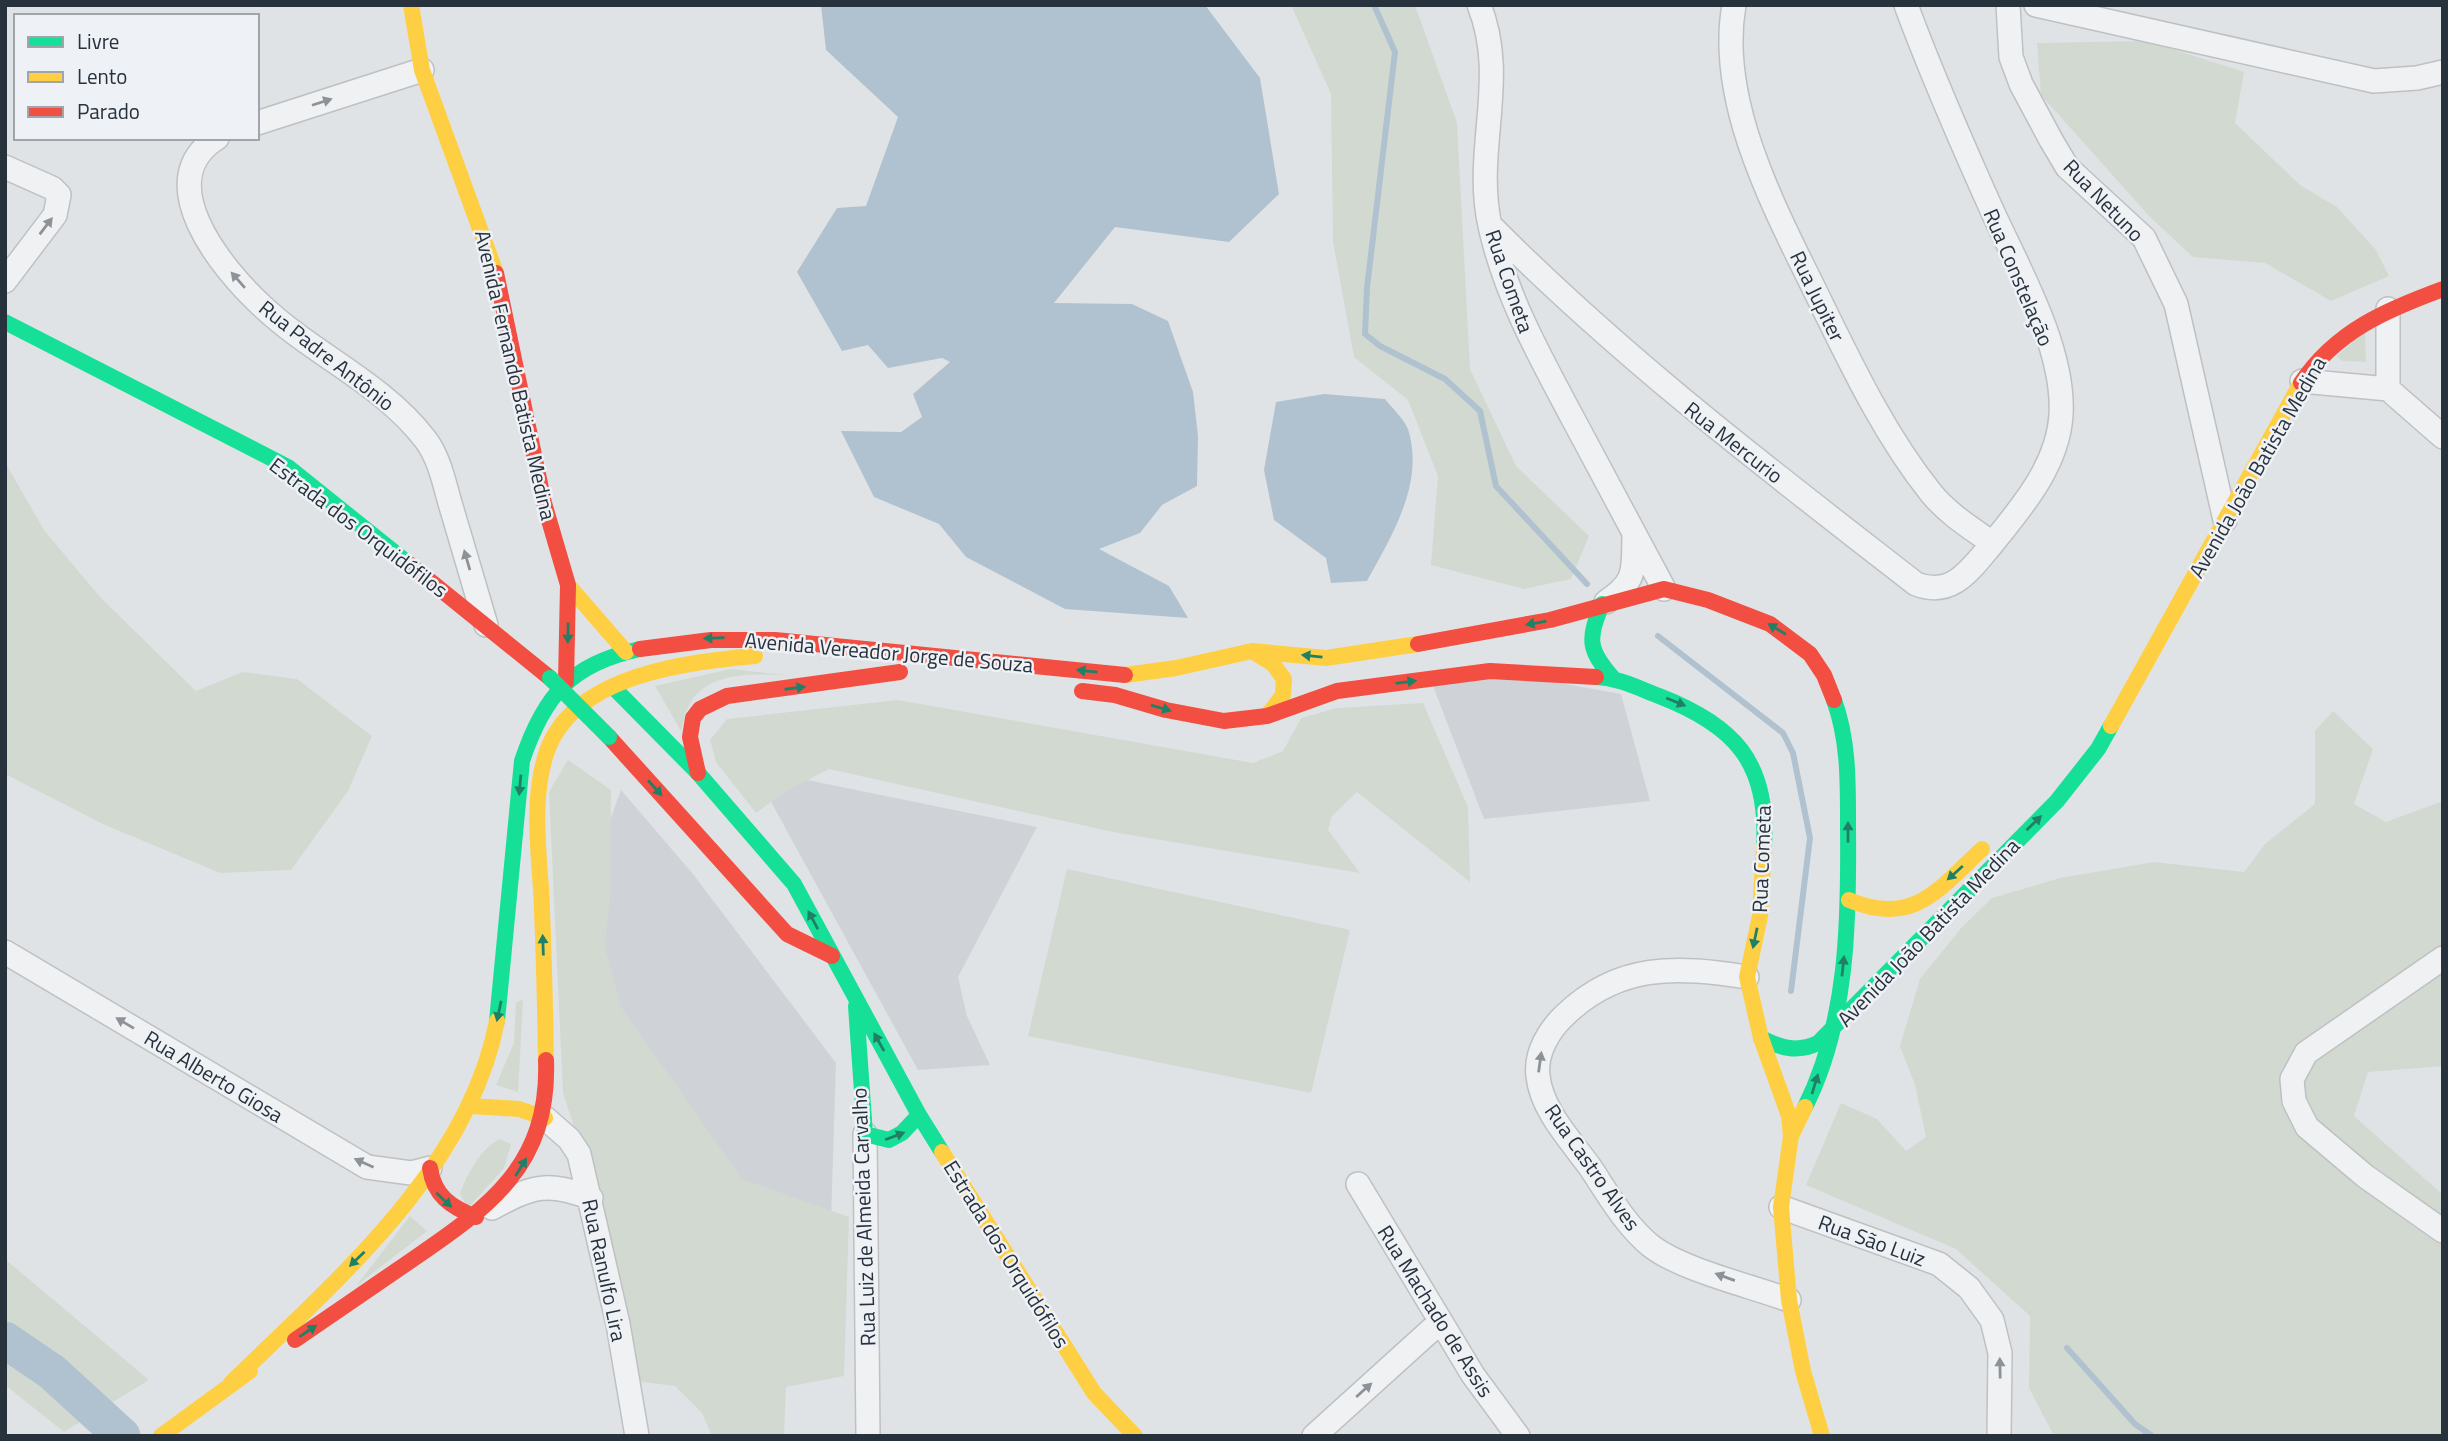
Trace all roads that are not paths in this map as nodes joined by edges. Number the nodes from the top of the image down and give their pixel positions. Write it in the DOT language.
graph roads {
  1 [pos="411,5"];
  2 [pos="1479,5"];
  3 [pos="1734,5"];
  4 [pos="1906,5"];
  5 [pos="2008,5"];
  6 [pos="2036,5"];
  7 [pos="422,69"];
  8 [pos="2443,72"];
  9 [pos="259,121"];
  10 [pos="214,140"];
  11 [pos="5,167"];
  12 [pos="1490,225"];
  13 [pos="5,281"];
  14 [pos="2443,289"];
  15 [pos="2388,309"];
  16 [pos="5,322"];
  17 [pos="2302,381"];
  18 [pos="2388,388"];
  19 [pos="2443,437"];
  20 [pos="2225,520"];
  21 [pos="1634,533"];
  22 [pos="1992,543"];
  23 [pos="568,585"];
  24 [pos="1664,589"];
  25 [pos="1602,604"];
  26 [pos="486,625"];
  27 [pos="1252,651"];
  28 [pos="626,652"];
  29 [pos="769,658"];
  30 [pos="835,665"];
  31 [pos="1613,678"];
  32 [pos="566,682"];
  33 [pos="613,688"];
  34 [pos="1059,688"];
  35 [pos="2122,701"];
  36 [pos="1267,716"];
  37 [pos="2082,741"];
  38 [pos="698,773"];
  39 [pos="1997,836"];
  40 [pos="794,884"];
  41 [pos="1849,900"];
  42 [pos="787,934"];
  43 [pos="5,952"];
  44 [pos="832,956"];
  45 [pos="2443,958"];
  46 [pos="1747,977"];
  47 [pos="855,999"];
  48 [pos="1833,1030"];
  49 [pos="1761,1038"];
  50 [pos="902,1085"];
  51 [pos="859,1086"];
  52 [pos="471,1106"];
  53 [pos="919,1115"];
  54 [pos="545,1118"];
  55 [pos="865,1134"];
  56 [pos="1791,1136"];
  57 [pos="430,1168"];
  58 [pos="1358,1184"];
  59 [pos="591,1198"];
  60 [pos="1781,1207"];
  61 [pos="476,1217"];
  62 [pos="2443,1231"];
  63 [pos="1789,1300"];
  64 [pos="1440,1322"];
  65 [pos="231,1383"];
  66 [pos="1094,1393"];
  67 [pos="1520,1435"];
  68 [pos="161,1436"];
  69 [pos="637,1436"];
  70 [pos="868,1436"];
  71 [pos="1117,1436"];
  72 [pos="1135,1436"];
  73 [pos="1314,1436"];
  74 [pos="1822,1436"];
  75 [pos="2000,1436"];
  1 -- 7 [label="main road, Avenida Fernando Batista Medina"];
  2 -- 12 [label="street, Rua Cometa"];
  3 -- 22 [label="street, Rua Jupiter"];
  4 -- 22 [label="street, Rua Constelação"];
  5 -- 20 [label="street, Rua Netuno"];
  6 -- 8 [label="street"];
  9 -- 7 [label="street, one-way"];
  7 -- 23 [label="main road, Avenida Fernando Batista Medina"];
  26 -- 10 [label="street, Rua Padre Antônio, one-way"];
  13 -- 11 [label="street, one-way"];
  12 -- 21 [label="street, Rua Cometa"];
  12 -- 22 [label="street, Rua Mercurio"];
  14 -- 15 [label="main road, Avenida João Batista Medina"];
  15 -- 17 [label="main road, Avenida João Batista Medina"];
  15 -- 18 [label="street"];
  16 -- 26 [label="main road, Estrada dos Orquidófilos"];
  17 -- 18 [label="street"];
  17 -- 20 [label="main road, Avenida João Batista Medina"];
  18 -- 19 [label="street"];
  20 -- 35 [label="main road, Avenida João Batista Medina"];
  21 -- 24 [label="street, Rua Cometa"];
  21 -- 25 [label="street, Rua Cometa"];
  23 -- 28 [label="main road, Avenida Fernando Batista Medina"];
  23 -- 32 [label="main road, Avenida Fernando Batista Medina, one-way"];
  24 -- 25 [label="main road"];
  41 -- 24 [label="main road, one-way"];
  25 -- 27 [label="main road, Avenida Vereador Jorge de Souza, one-way"];
  25 -- 31 [label="main road"];
  26 -- 42 [label="main road, Estrada dos Orquidófilos, one-way, bridge"];
  27 -- 28 [label="main road, Avenida Vereador Jorge de Souza, one-way"];
  27 -- 36 [label="main road"];
  28 -- 32 [label="main road, Avenida Vereador Jorge de Souza"];
  29 -- 33 [label="main road, Avenida Vereador Jorge de Souza"];
  38 -- 30 [label="main road, Avenida Vereador Jorge de Souza, one-way"];
  36 -- 31 [label="main road, Avenida Vereador Jorge de Souza, one-way"];
  31 -- 46 [label="main road, Rua Cometa, one-way"];
  32 -- 52 [label="main road, Avenida Vereador Jorge de Souza, one-way"];
  33 -- 38 [label="main road"];
  54 -- 33 [label="main road, Avenida Vereador Jorge de Souza, one-way"];
  34 -- 36 [label="main road, Avenida Vereador Jorge de Souza, one-way"];
  35 -- 37 [label="main road, Avenida João Batista Medina"];
  48 -- 35 [label="main road, Avenida João Batista Medina, one-way"];
  38 -- 40 [label="main road"];
  39 -- 41 [label="main road, Avenida João Batista Medina, one-way"];
  40 -- 42 [label="main road"];
  44 -- 40 [label="main road, one-way"];
  48 -- 41 [label="main road, Avenida João Batista Medina, one-way"];
  42 -- 44 [label="main road"];
  57 -- 43 [label="street, Rua Alberto Giosa, one-way"];
  44 -- 47 [label="main road"];
  45 -- 62 [label="street"];
  46 -- 49 [label="main road, Rua Cometa"];
  63 -- 46 [label="street, Rua Castro Alves, one-way"];
  50 -- 47 [label="main road, one-way"];
  47 -- 51 [label="main road, Rua Luiz de Almeida Carvalho"];
  48 -- 49 [label="main road"];
  56 -- 48 [label="main road, Avenida João Batista Medina, one-way"];
  49 -- 56 [label="main road, Avenida João Batista Medina"];
  50 -- 51 [label="main road"];
  50 -- 53 [label="main road"];
  51 -- 55 [label="main road, Rua Luiz de Almeida Carvalho"];
  52 -- 54 [label="main road"];
  52 -- 57 [label="main road, Avenida Vereador Jorge de Souza"];
  55 -- 53 [label="main road, one-way"];
  53 -- 66 [label="main road, Estrada dos Orquidófilos"];
  54 -- 59 [label="street, Rua Ranulfo Lira"];
  61 -- 54 [label="main road, Avenida Vereador Jorge de Souza, one-way"];
  55 -- 70 [label="street, Rua Luiz de Almeida Carvalho"];
  56 -- 60 [label="main road, Avenida João Batista Medina"];
  57 -- 61 [label="main road, one-way"];
  57 -- 65 [label="main road, Avenida Vereador Jorge de Souza, one-way"];
  58 -- 64 [label="street, Rua Machado de Assis"];
  59 -- 61 [label="street, Avenida Vereador Jorge de Souza"];
  59 -- 69 [label="street, Rua Ranulfo Lira"];
  60 -- 63 [label="main road, Avenida João Batista Medina"];
  75 -- 60 [label="street, Rua São Luiz, one-way"];
  65 -- 61 [label="main road, Avenida Vereador Jorge de Souza, one-way"];
  63 -- 74 [label="main road, Avenida João Batista Medina"];
  64 -- 67 [label="street, Rua Machado de Assis"];
  73 -- 64 [label="street, one-way"];
  65 -- 68 [label="main road, Avenida Vereador Jorge de Souza"];
  66 -- 71 [label="street"];
  66 -- 72 [label="main road, Estrada dos Orquidófilos"];
}
